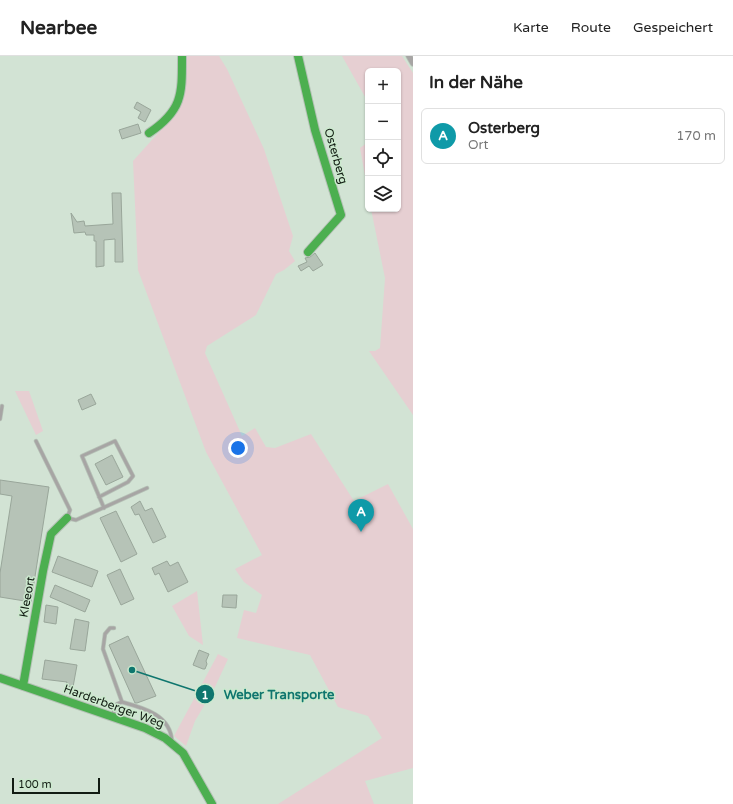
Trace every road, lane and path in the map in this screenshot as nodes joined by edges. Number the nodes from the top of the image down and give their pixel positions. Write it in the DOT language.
graph roads {
  1 [pos="182,56"];
  2 [pos="298,56"];
  3 [pos="409,56"];
  4 [pos="413,63"];
  5 [pos="149,133"];
  6 [pos="308,252"];
  7 [pos="2,406"];
  8 [pos="0,419"];
  9 [pos="36,441"];
  10 [pos="147,488"];
  11 [pos="99,497"];
  12 [pos="104,508"];
  13 [pos="67,518"];
  14 [pos="114,628"];
  15 [pos="0,678"];
  16 [pos="23,686"];
  17 [pos="122,702"];
  18 [pos="112,716"];
  19 [pos="172,743"];
  20 [pos="212,804"];
  1 -- 5 [label="street"];
  2 -- 6 [label="street, Osterberg"];
  3 -- 4 [label="street"];
  7 -- 8 [label="lane"];
  9 -- 13 [label="lane"];
  10 -- 12 [label="lane"];
  11 -- 11 [label="lane"];
  11 -- 12 [label="lane"];
  12 -- 13 [label="lane"];
  13 -- 16 [label="street, Kleeort"];
  14 -- 17 [label="lane"];
  15 -- 16 [label="street, Harderberger Weg"];
  16 -- 18 [label="street, Harderberger Weg"];
  17 -- 18 [label="lane"];
  17 -- 19 [label="lane"];
  18 -- 19 [label="street, Harderberger Weg"];
  19 -- 20 [label="street, Harderberger Weg"];
}
